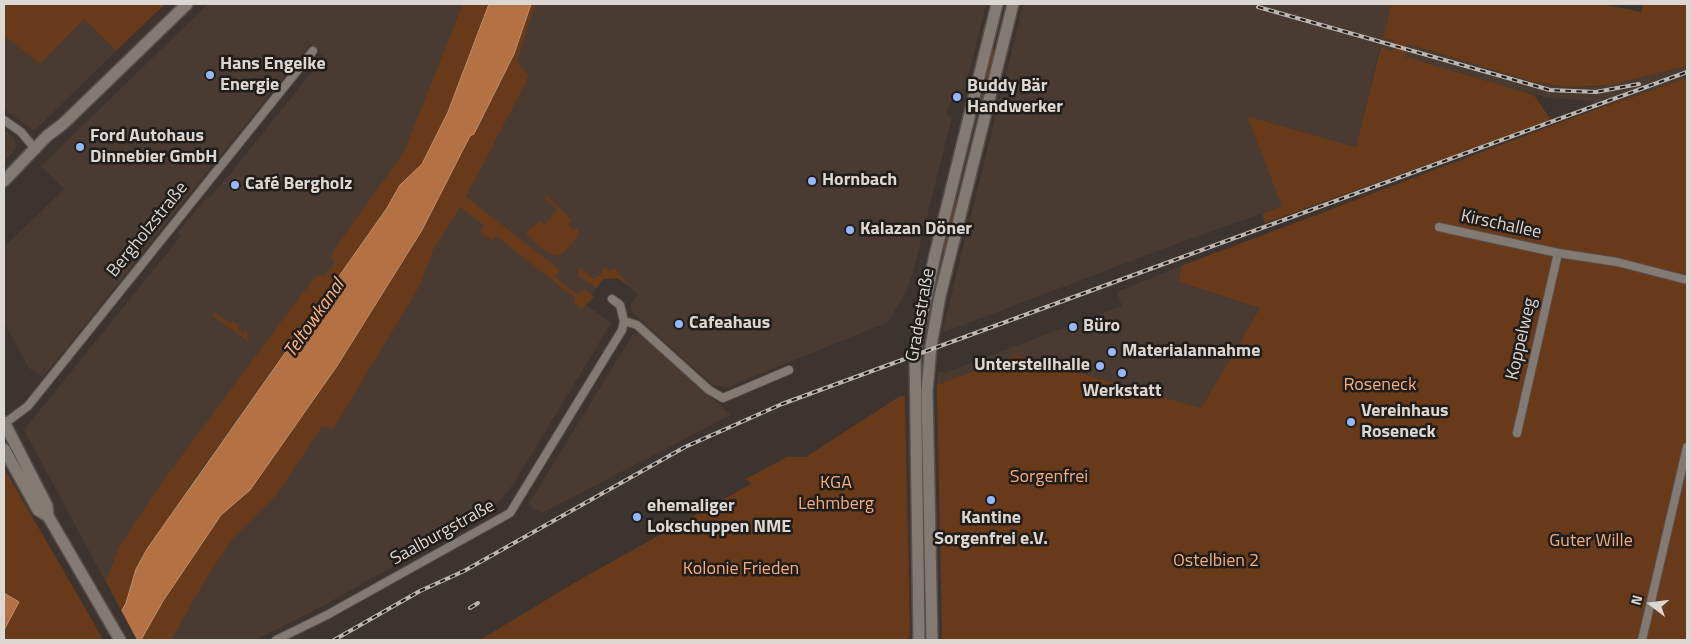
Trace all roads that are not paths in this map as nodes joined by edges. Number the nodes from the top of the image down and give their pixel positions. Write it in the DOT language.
graph roads {
  1 [pos="187,4"];
  2 [pos="997,4"];
  3 [pos="1013,4"];
  4 [pos="313,51"];
  5 [pos="4,120"];
  6 [pos="37,149"];
  7 [pos="4,181"];
  8 [pos="1439,227"];
  9 [pos="1558,253"];
  10 [pos="1687,280"];
  11 [pos="612,299"];
  12 [pos="624,321"];
  13 [pos="788,370"];
  14 [pos="4,423"];
  15 [pos="1516,433"];
  16 [pos="1687,447"];
  17 [pos="4,448"];
  18 [pos="48,516"];
  19 [pos="120,640"];
  20 [pos="276,640"];
  21 [pos="919,640"];
  22 [pos="932,640"];
  23 [pos="1642,640"];
  1 -- 6 [label="main road"];
  2 -- 21 [label="main road, Gradestraße"];
  3 -- 22 [label="main road, Gradestraße"];
  4 -- 14 [label="street, Bergholzstraße"];
  5 -- 6 [label="street"];
  6 -- 7 [label="main road"];
  8 -- 9 [label="street, Kirschallee"];
  9 -- 10 [label="street, Kirschallee"];
  9 -- 15 [label="street, Koppelweg"];
  11 -- 12 [label="street"];
  12 -- 13 [label="street"];
  12 -- 20 [label="street, Saalburgstraße"];
  14 -- 18 [label="main road"];
  16 -- 23 [label="street"];
  17 -- 18 [label="main road"];
  18 -- 19 [label="main road"];
}
